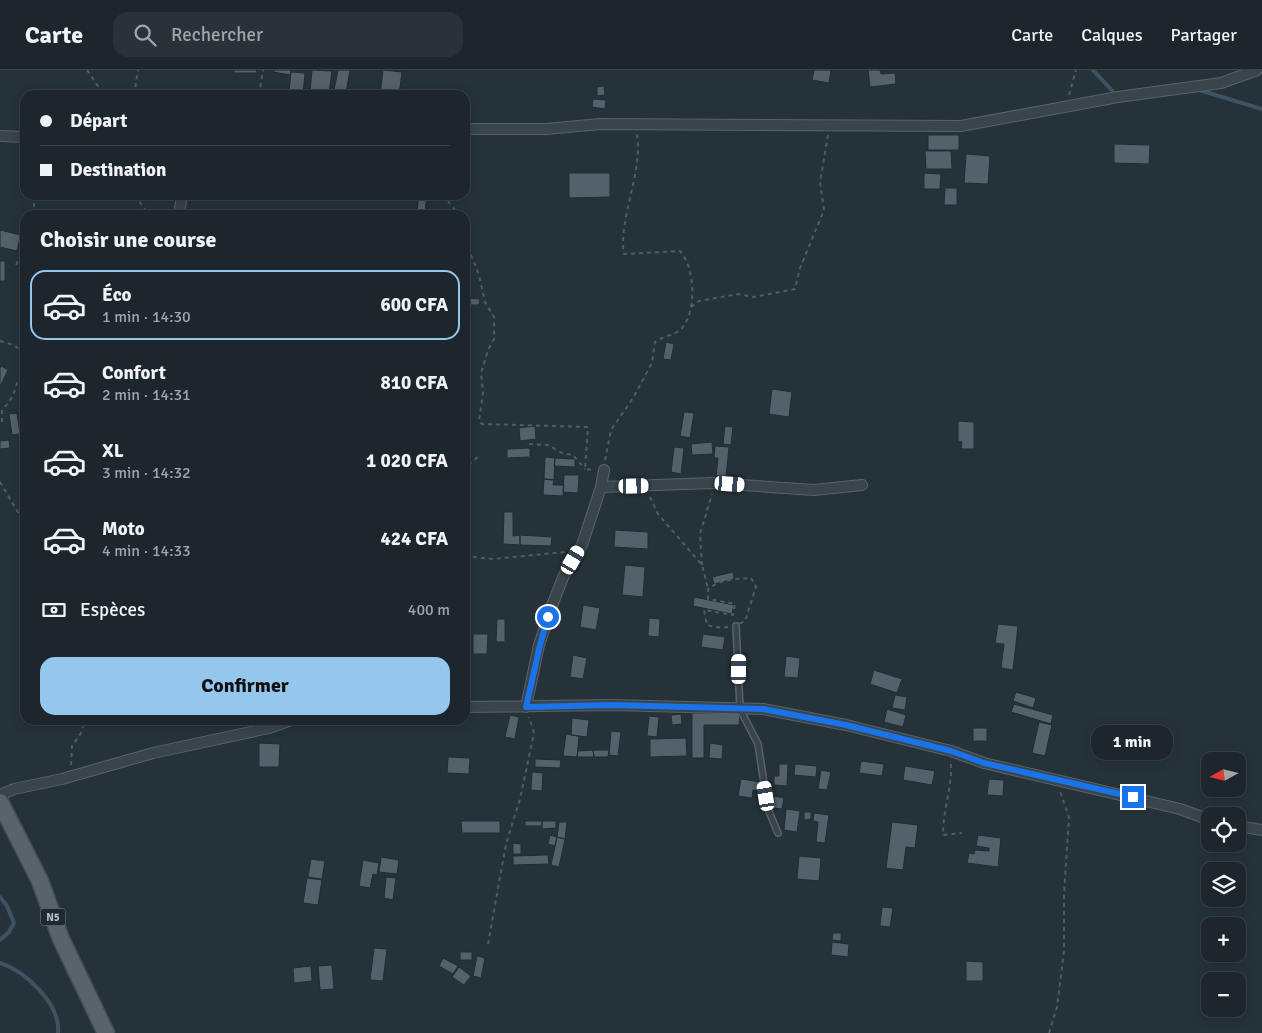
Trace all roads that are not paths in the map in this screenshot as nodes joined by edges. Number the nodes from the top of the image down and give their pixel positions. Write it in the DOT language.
graph roads {
  1 [pos="1254,72"];
  2 [pos="470,129"];
  3 [pos="0,136"];
  4 [pos="20,137"];
  5 [pos="604,470"];
  6 [pos="862,485"];
  7 [pos="601,487"];
  8 [pos="736,626"];
  9 [pos="470,707"];
  10 [pos="526,707"];
  11 [pos="740,709"];
  12 [pos="278,725"];
  13 [pos="0,795"];
  14 [pos="0,802"];
  15 [pos="1201,817"];
  16 [pos="1246,827"];
  17 [pos="1262,830"];
  18 [pos="778,833"];
  19 [pos="106,1033"];
  1 -- 2 [label="street"];
  3 -- 4 [label="street"];
  5 -- 7 [label="street"];
  6 -- 7 [label="street"];
  7 -- 10 [label="street"];
  8 -- 11 [label="lane"];
  9 -- 10 [label="street"];
  10 -- 11 [label="street"];
  11 -- 15 [label="street"];
  11 -- 18 [label="lane"];
  12 -- 13 [label="street"];
  14 -- 19 [label="main road, N5"];
  16 -- 17 [label="street"];
}
